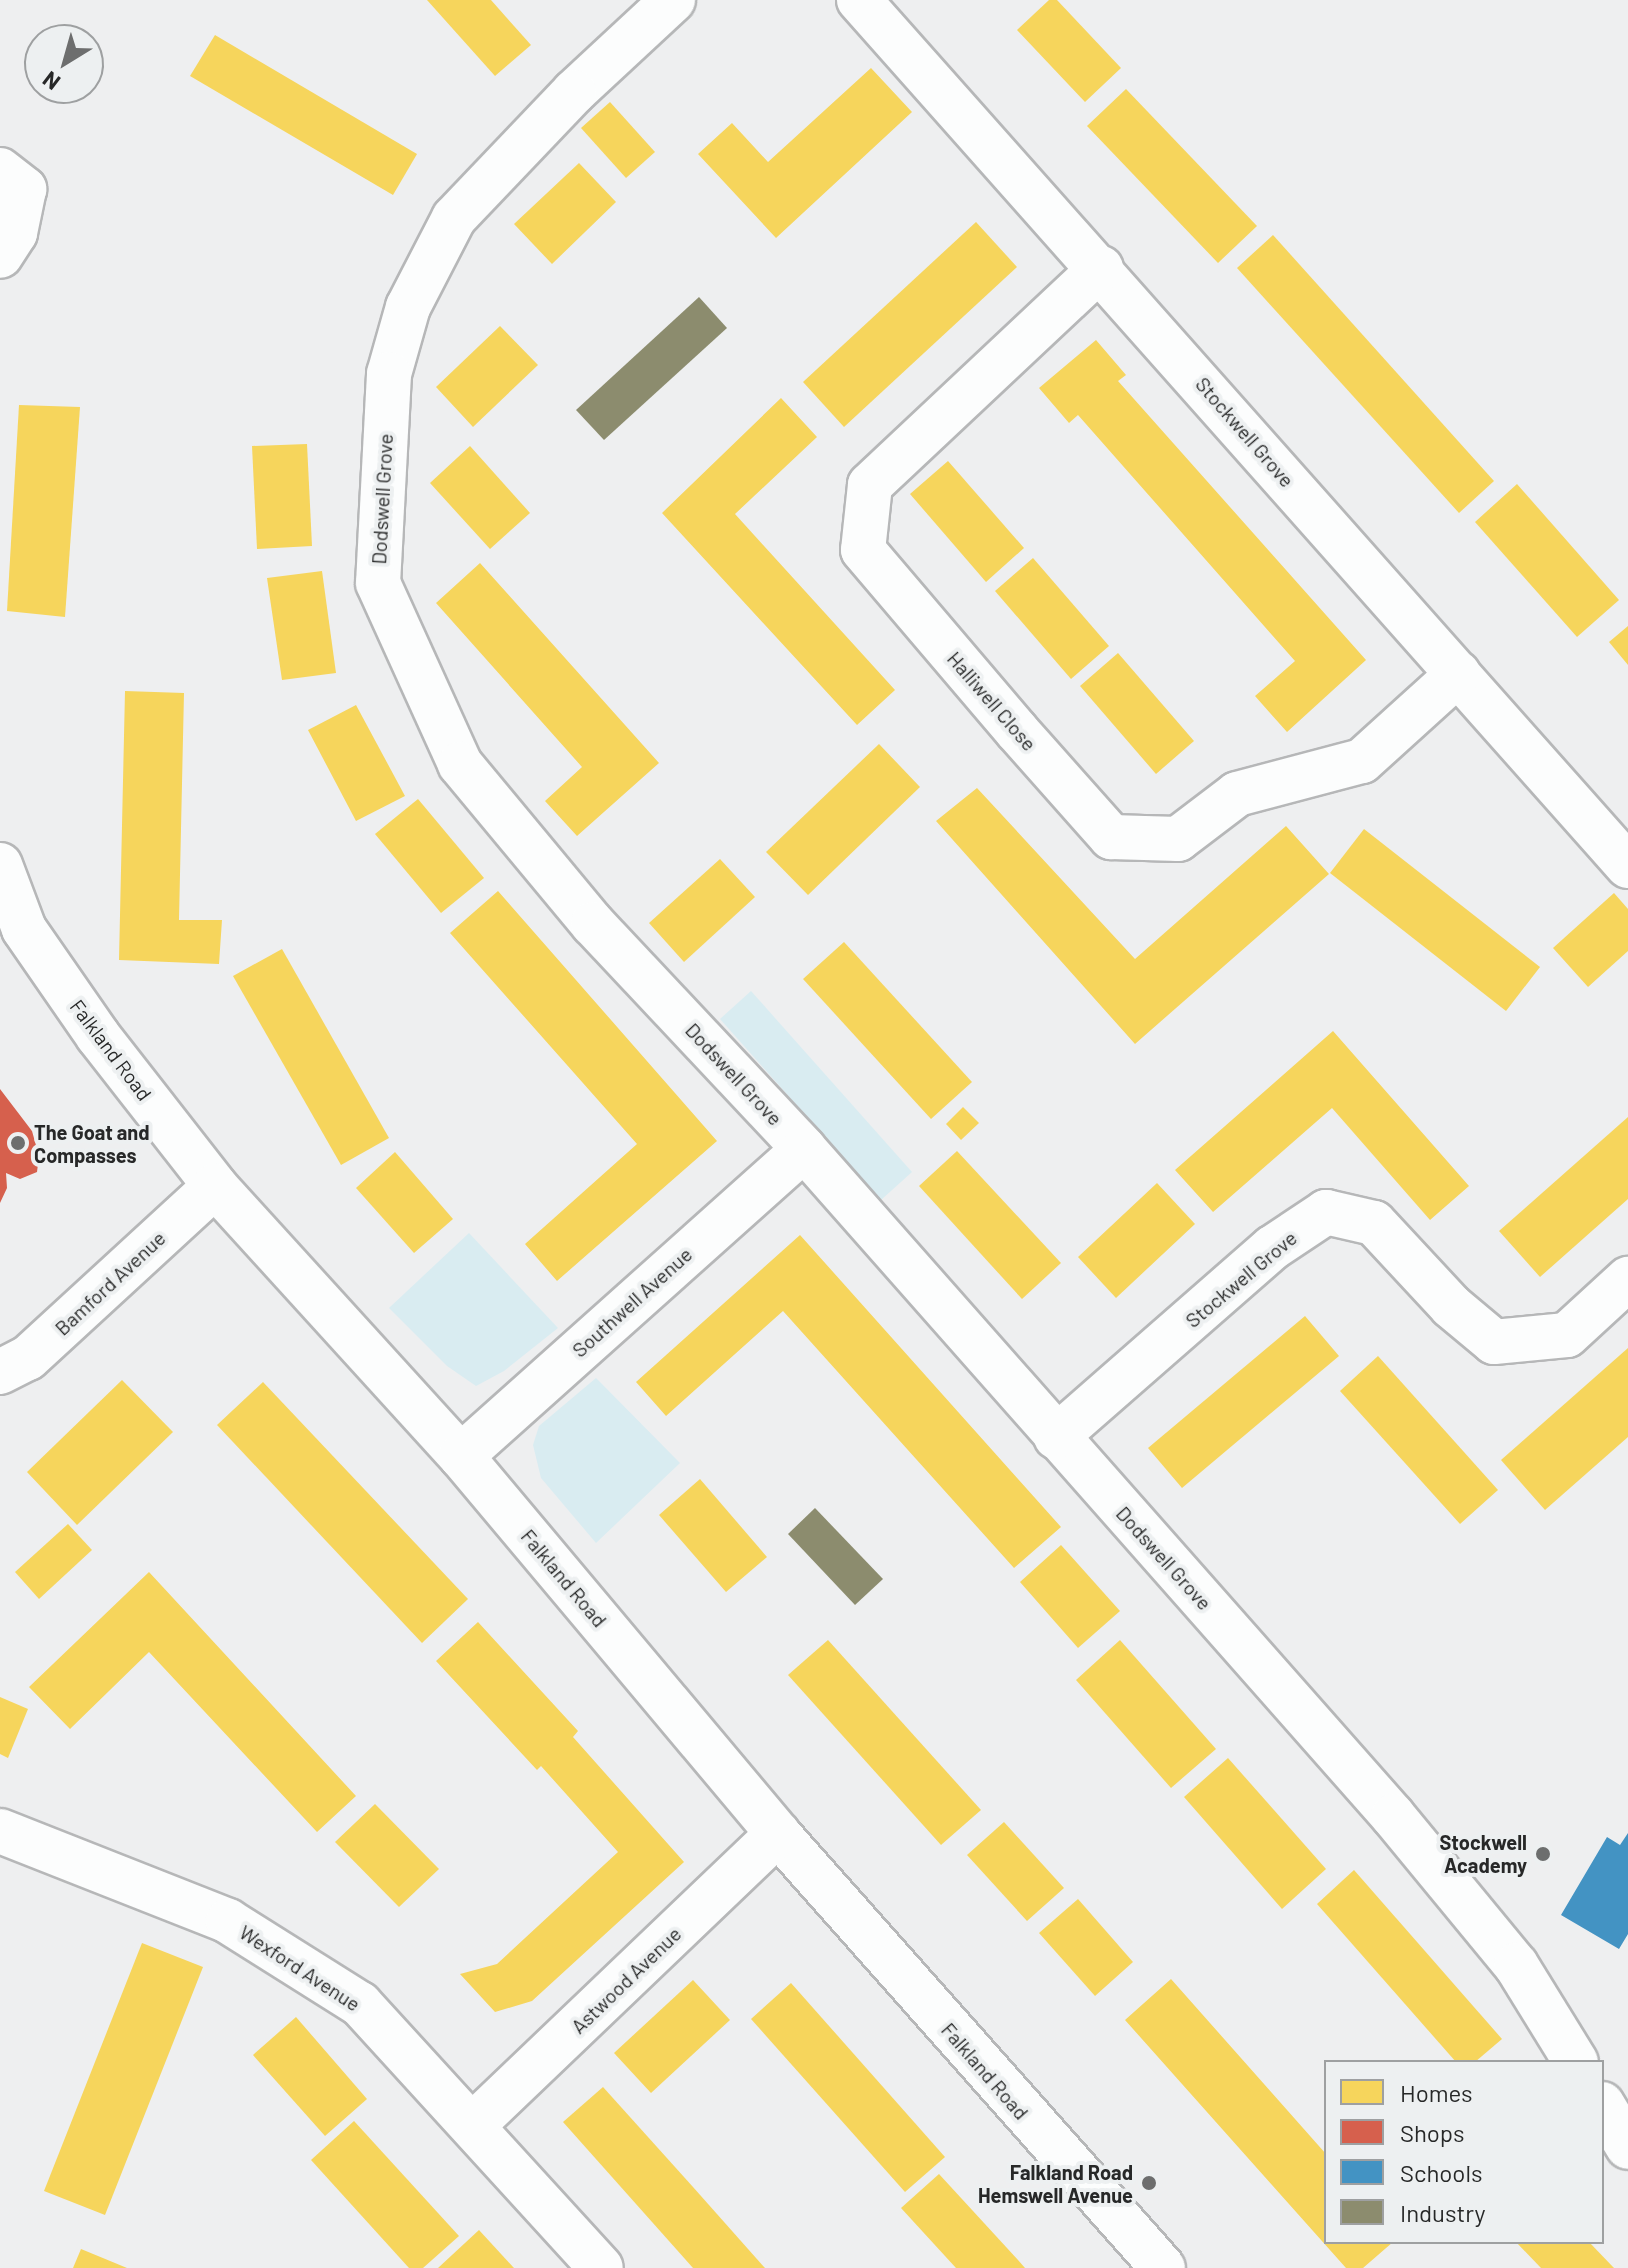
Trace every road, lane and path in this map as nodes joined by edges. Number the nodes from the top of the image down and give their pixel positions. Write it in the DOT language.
graph roads {
  1 [pos="673,0"];
  2 [pos="859,0"];
  3 [pos="0,170"];
  4 [pos="0,256"];
  5 [pos="1101,268"];
  6 [pos="1458,674"];
  7 [pos="0,865"];
  8 [pos="1628,866"];
  9 [pos="804,1149"];
  10 [pos="215,1186"];
  11 [pos="1628,1279"];
  12 [pos="0,1372"];
  13 [pos="1056,1437"];
  14 [pos="461,1456"];
  15 [pos="0,1831"];
  16 [pos="778,1834"];
  17 [pos="1575,2060"];
  18 [pos="1604,2107"];
  19 [pos="473,2125"];
  20 [pos="1628,2147"];
  21 [pos="601,2268"];
  22 [pos="1163,2268"];
  1 -- 9 [label="street, Dodswell Grove"];
  2 -- 5 [label="street, Stockwell Grove"];
  3 -- 4 [label="street"];
  5 -- 6 [label="street, Stockwell Grove"];
  5 -- 6 [label="street, Halliwell Close"];
  6 -- 8 [label="street, Stockwell Grove"];
  7 -- 10 [label="street, Falkland Road"];
  9 -- 13 [label="street, Dodswell Grove"];
  9 -- 14 [label="street, Southwell Avenue"];
  10 -- 12 [label="street, Bamford Avenue"];
  10 -- 14 [label="street, Falkland Road"];
  11 -- 13 [label="street, Stockwell Grove"];
  13 -- 17 [label="street, Dodswell Grove"];
  14 -- 16 [label="street, Falkland Road"];
  15 -- 19 [label="street, Wexford Avenue"];
  16 -- 19 [label="street, Astwood Avenue"];
  16 -- 22 [label="street, Falkland Road"];
  18 -- 20 [label="street"];
  19 -- 21 [label="street, Wexford Avenue"];
}
